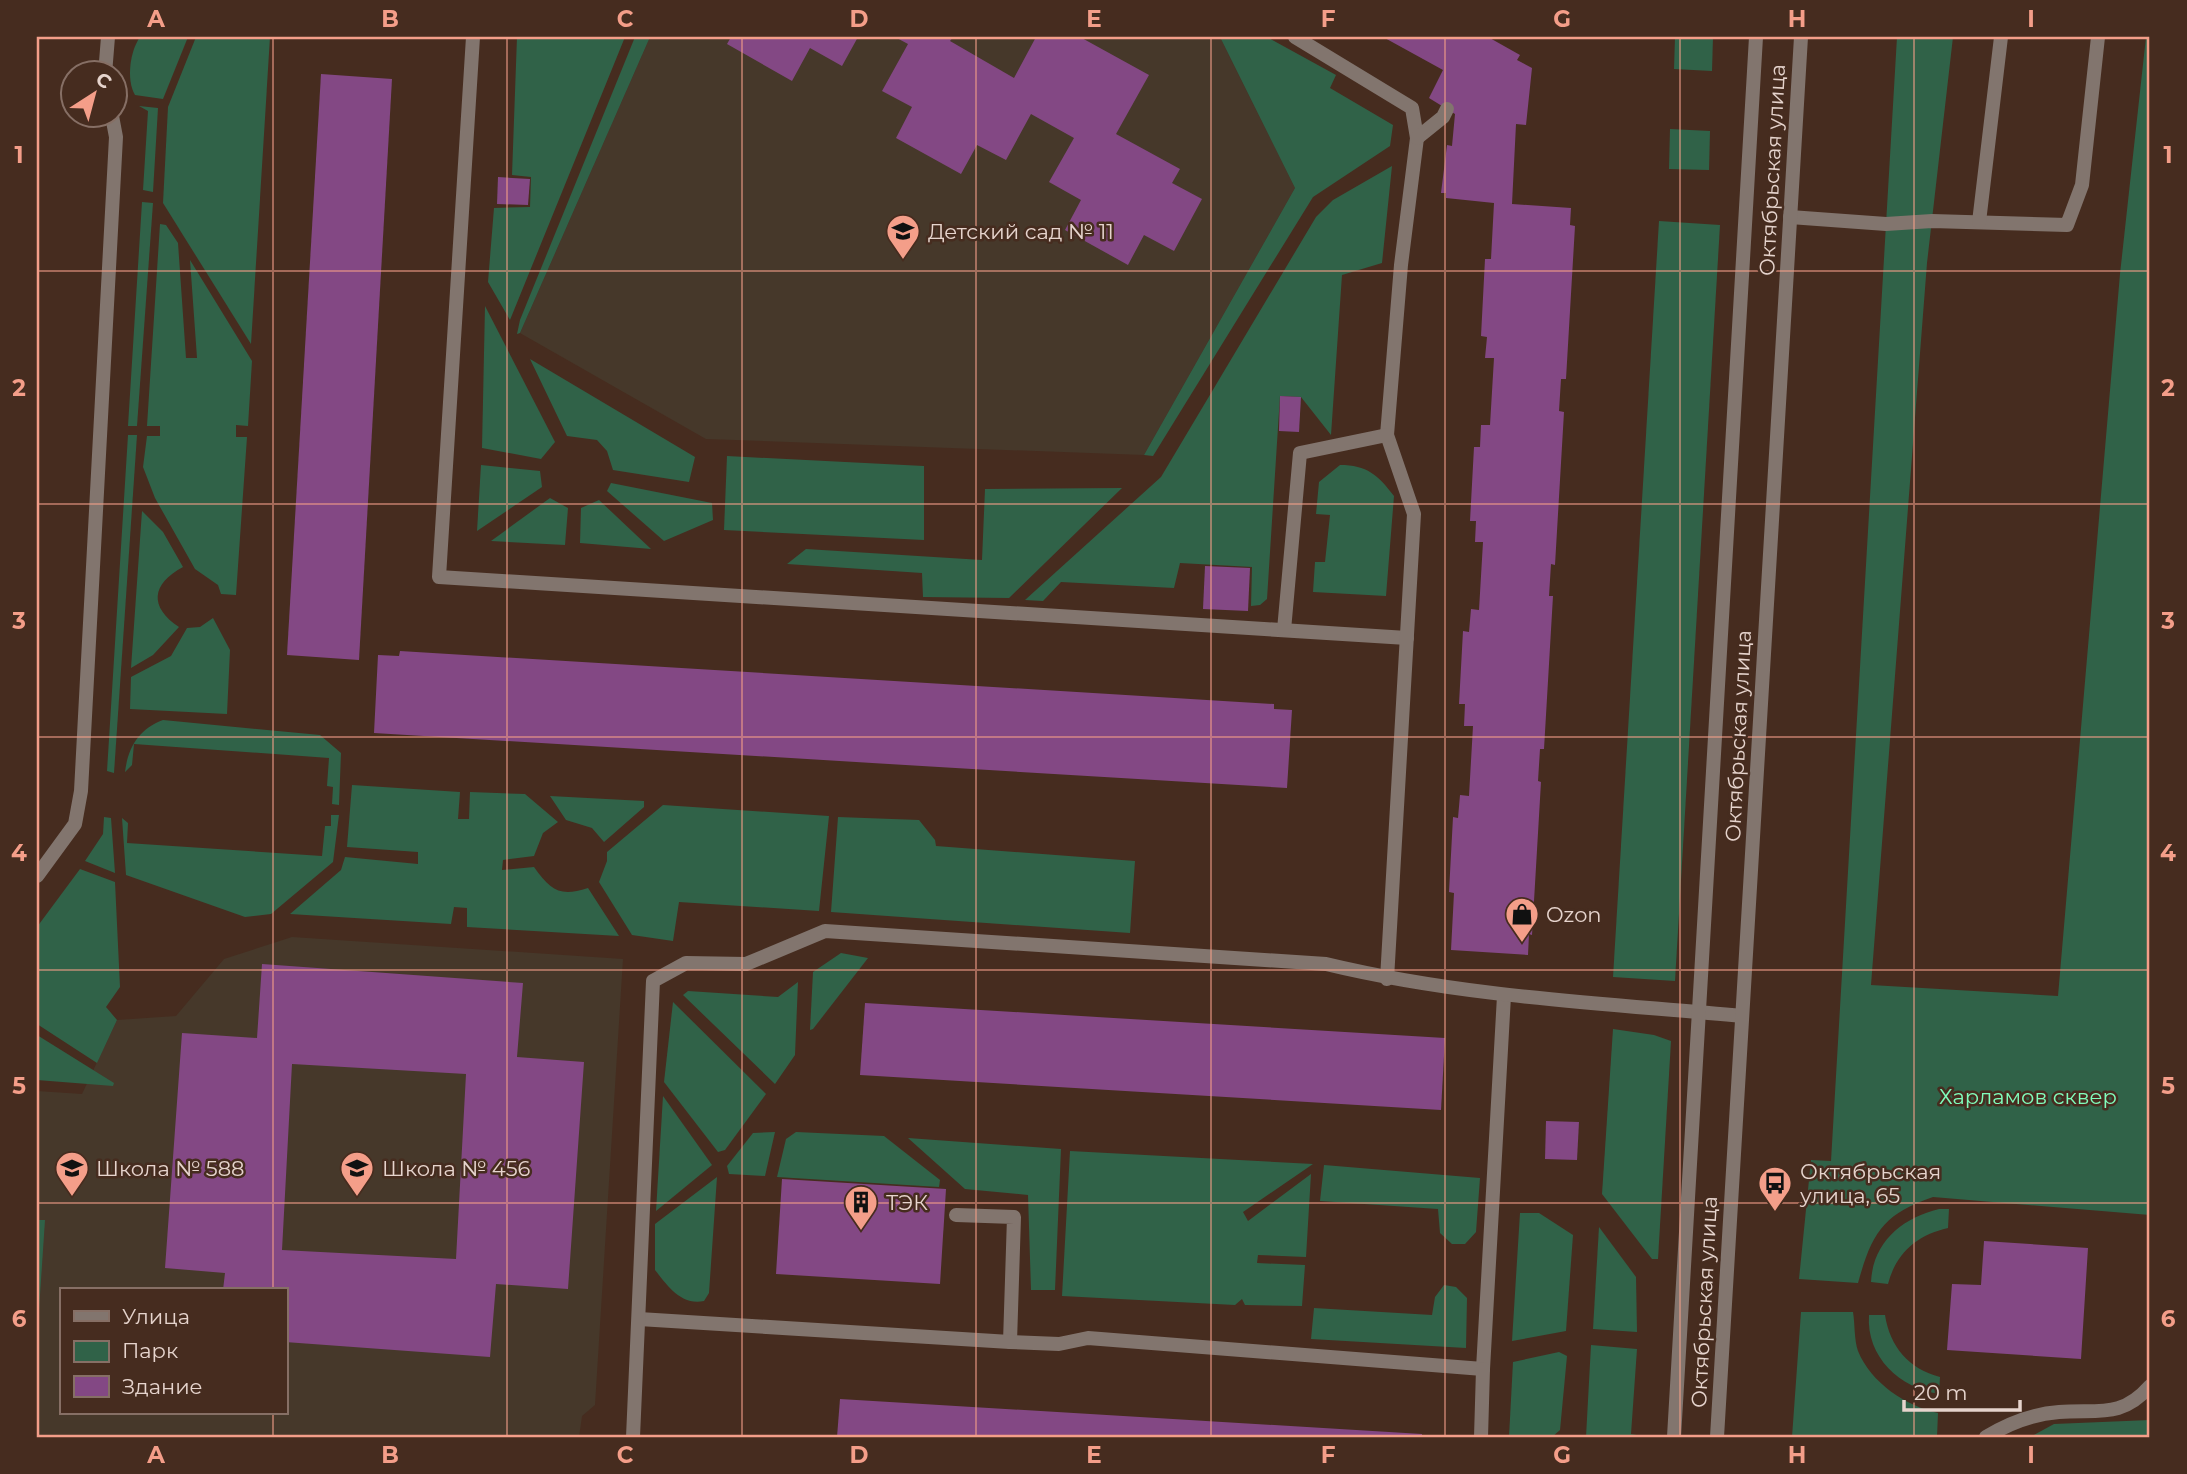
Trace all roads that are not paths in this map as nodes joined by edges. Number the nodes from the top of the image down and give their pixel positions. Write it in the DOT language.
graph roads {
  1 [pos="108,37"];
  2 [pos="473,37"];
  3 [pos="1295,37"];
  4 [pos="1756,37"];
  5 [pos="1801,37"];
  6 [pos="2001,37"];
  7 [pos="2098,37"];
  8 [pos="106,60"];
  9 [pos="1447,109"];
  10 [pos="114,130"];
  11 [pos="1417,138"];
  12 [pos="1790,217"];
  13 [pos="1979,222"];
  14 [pos="1387,435"];
  15 [pos="1284,630"];
  16 [pos="1407,638"];
  17 [pos="37,876"];
  18 [pos="1387,979"];
  19 [pos="1504,996"];
  20 [pos="1698,1012"];
  21 [pos="1742,1016"];
  22 [pos="956,1215"];
  23 [pos="639,1319"];
  24 [pos="1010,1342"];
  25 [pos="1483,1368"];
  26 [pos="2150,1386"];
  27 [pos="633,1437"];
  28 [pos="1481,1437"];
  29 [pos="1674,1437"];
  30 [pos="1717,1437"];
  31 [pos="1986,1437"];
  1 -- 8 [label="street"];
  2 -- 15 [label="street"];
  3 -- 11 [label="street"];
  4 -- 20 [label="street, Октябрьская улица"];
  5 -- 12 [label="street, Октябрьская улица"];
  6 -- 13 [label="street"];
  7 -- 13 [label="street"];
  9 -- 11 [label="street"];
  10 -- 17 [label="street"];
  11 -- 14 [label="street"];
  12 -- 13 [label="street"];
  12 -- 21 [label="street, Октябрьская улица"];
  14 -- 15 [label="street"];
  14 -- 16 [label="street"];
  15 -- 16 [label="street"];
  16 -- 18 [label="street"];
  18 -- 19 [label="street"];
  18 -- 23 [label="street"];
  19 -- 20 [label="street"];
  19 -- 25 [label="street"];
  20 -- 21 [label="street"];
  20 -- 29 [label="street, Октябрьская улица"];
  21 -- 30 [label="street, Октябрьская улица"];
  22 -- 24 [label="street"];
  23 -- 24 [label="street"];
  23 -- 27 [label="street"];
  24 -- 25 [label="street"];
  25 -- 28 [label="street"];
  26 -- 31 [label="street"];
}
